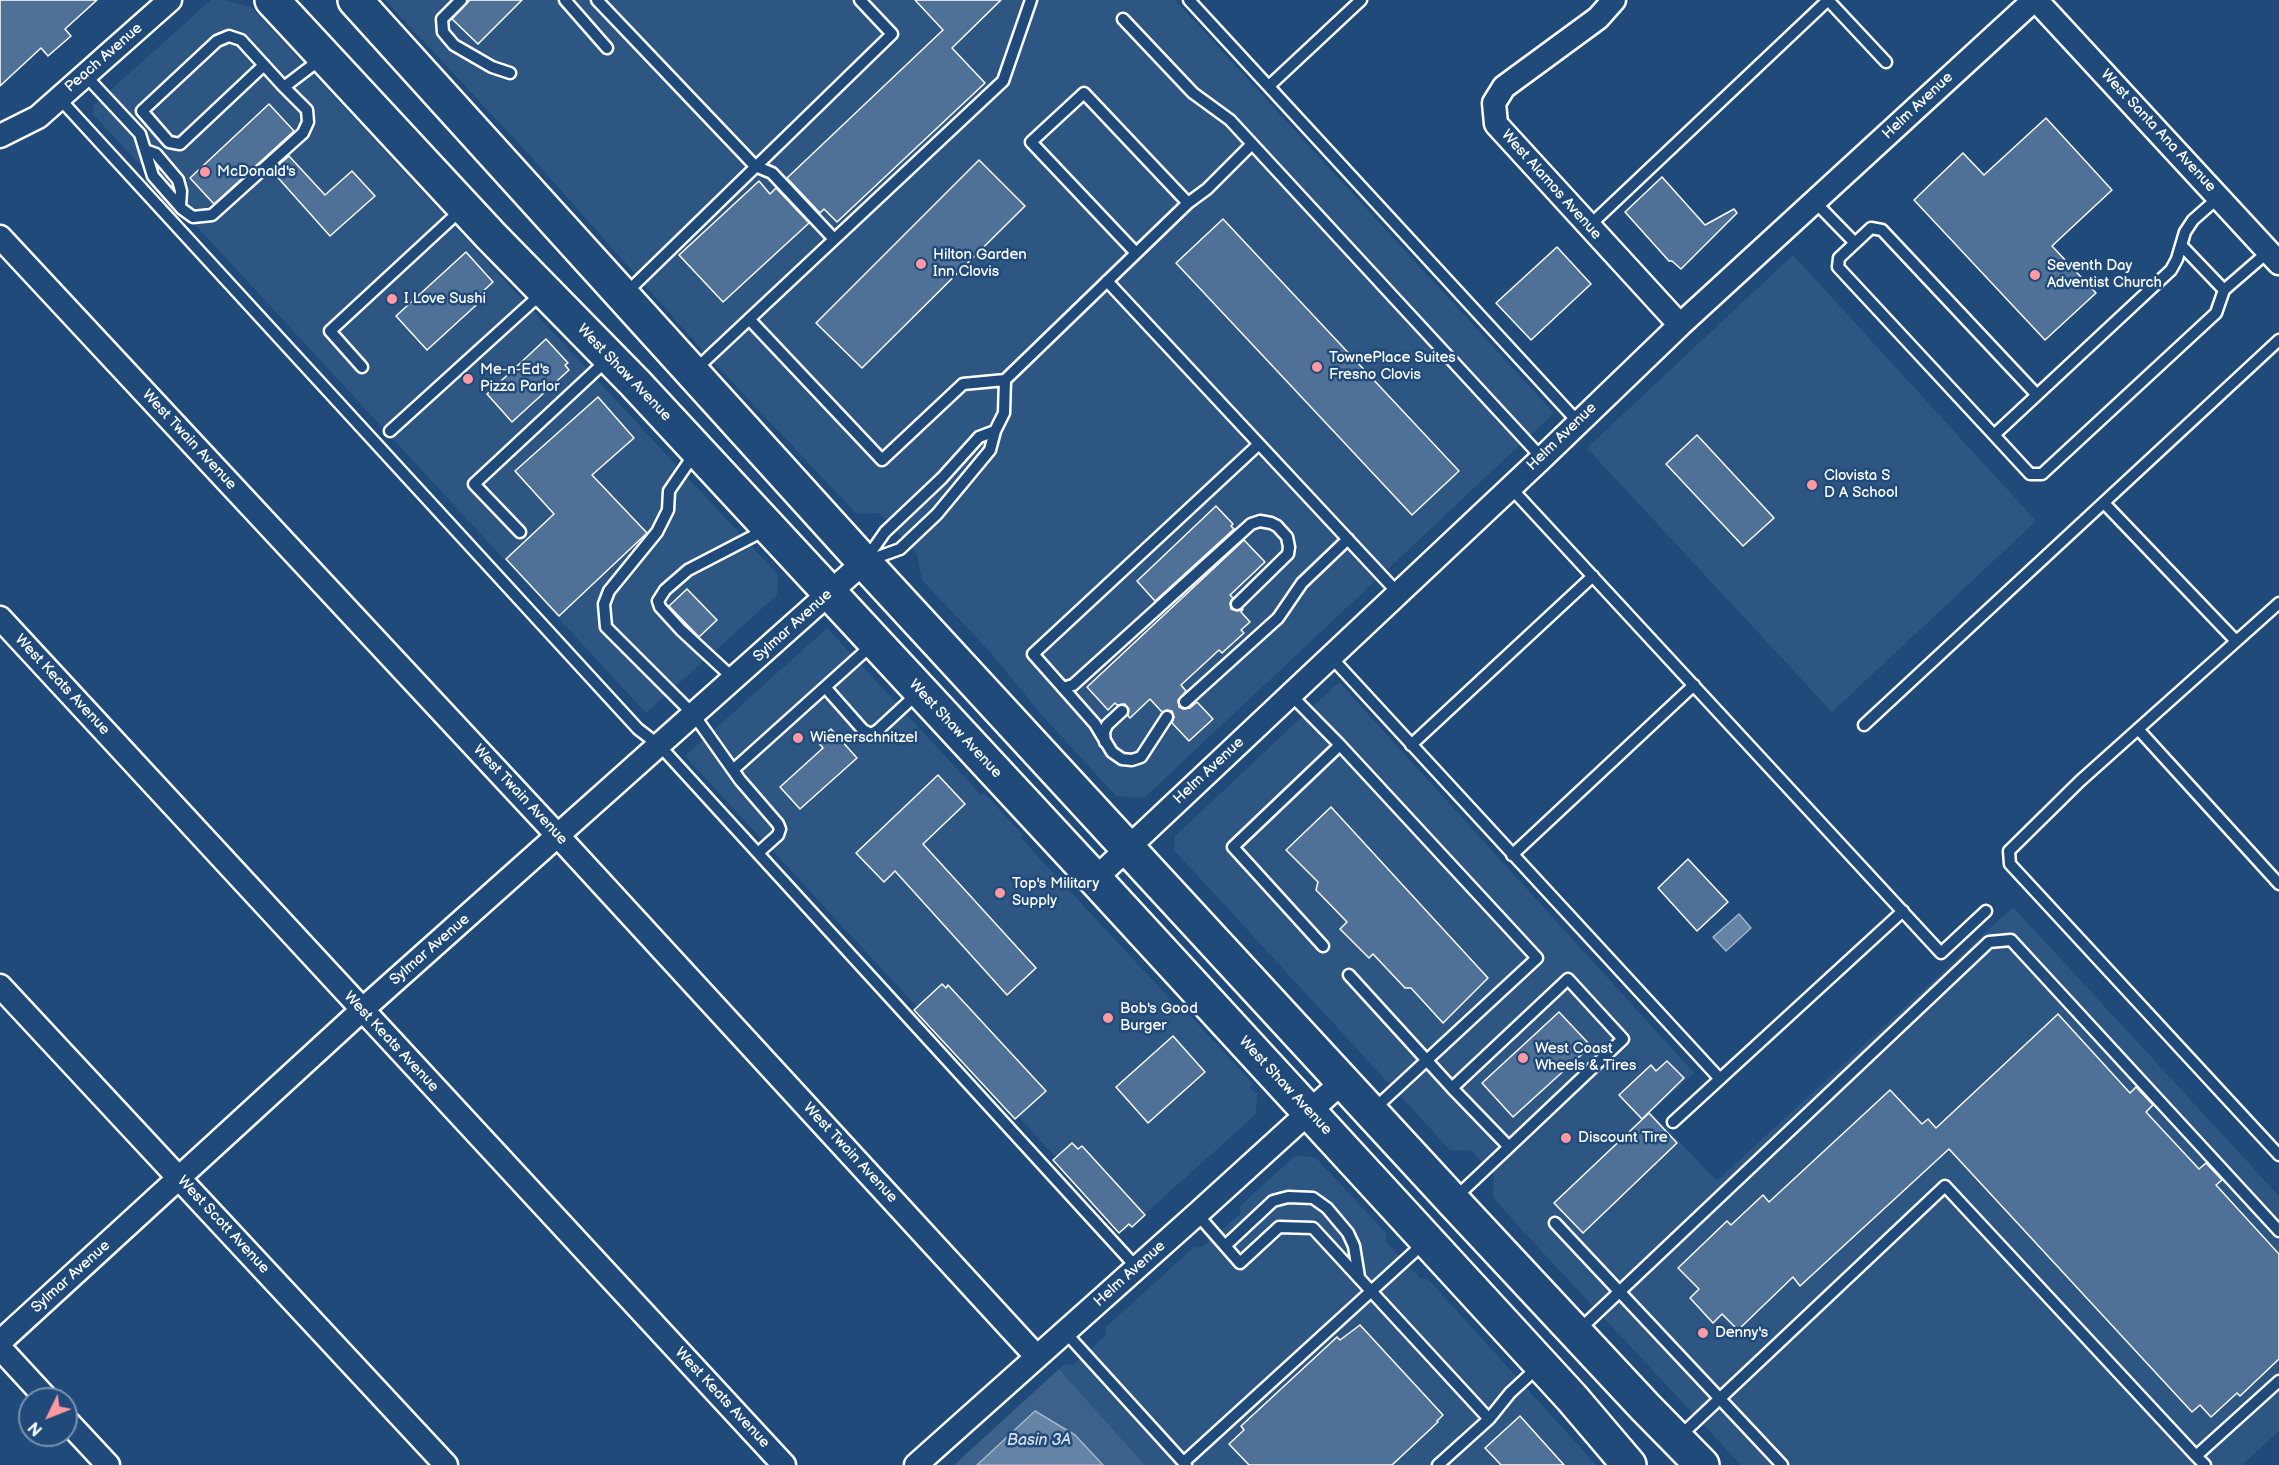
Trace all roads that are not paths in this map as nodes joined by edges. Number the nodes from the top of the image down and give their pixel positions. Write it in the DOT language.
graph roads {
  1 [pos="170,0"];
  2 [pos="273,0"];
  3 [pos="355,0"];
  4 [pos="461,0"];
  5 [pos="565,0"];
  6 [pos="597,0"];
  7 [pos="860,0"];
  8 [pos="1031,0"];
  9 [pos="1189,0"];
  10 [pos="1361,0"];
  11 [pos="1614,0"];
  12 [pos="1828,0"];
  13 [pos="2035,0"];
  14 [pos="1123,20"];
  15 [pos="607,48"];
  16 [pos="325,56"];
  17 [pos="1886,62"];
  18 [pos="264,65"];
  19 [pos="510,74"];
  20 [pos="85,75"];
  21 [pos="1269,86"];
  22 [pos="284,87"];
  23 [pos="59,98"];
  24 [pos="142,111"];
  25 [pos="129,122"];
  26 [pos="0,136"];
  27 [pos="1252,144"];
  28 [pos="146,150"];
  29 [pos="755,166"];
  30 [pos="2219,197"];
  31 [pos="1815,202"];
  32 [pos="1188,203"];
  33 [pos="180,206"];
  34 [pos="464,207"];
  35 [pos="1589,226"];
  36 [pos="0,237"];
  37 [pos="834,239"];
  38 [pos="1855,243"];
  39 [pos="2181,245"];
  40 [pos="1136,253"];
  41 [pos="2274,257"];
  42 [pos="1107,281"];
  43 [pos="2224,290"];
  44 [pos="544,291"];
  45 [pos="622,296"];
  46 [pos="749,319"];
  47 [pos="1680,325"];
  48 [pos="2279,340"];
  49 [pos="609,357"];
  50 [pos="362,367"];
  51 [pos="691,374"];
  52 [pos="1005,380"];
  53 [pos="2037,395"];
  54 [pos="1578,422"];
  55 [pos="390,431"];
  56 [pos="995,431"];
  57 [pos="1994,435"];
  58 [pos="1259,444"];
  59 [pos="696,450"];
  60 [pos="1542,458"];
  61 [pos="1510,488"];
  62 [pos="2104,503"];
  63 [pos="769,528"];
  64 [pos="520,532"];
  65 [pos="1348,538"];
  66 [pos="864,562"];
  67 [pos="1593,576"];
  68 [pos="1397,592"];
  69 [pos="829,593"];
  70 [pos="2279,603"];
  71 [pos="1237,604"];
  72 [pos="0,618"];
  73 [pos="2236,641"];
  74 [pos="875,642"];
  75 [pos="1330,656"];
  76 [pos="734,679"];
  77 [pos="1694,685"];
  78 [pos="825,687"];
  79 [pos="1063,688"];
  80 [pos="920,691"];
  81 [pos="1290,694"];
  82 [pos="1185,702"];
  83 [pos="1122,711"];
  84 [pos="694,715"];
  85 [pos="1167,717"];
  86 [pos="1864,725"];
  87 [pos="2138,729"];
  88 [pos="1105,742"];
  89 [pos="1340,745"];
  90 [pos="1411,745"];
  91 [pos="660,746"];
  92 [pos="733,770"];
  93 [pos="559,837"];
  94 [pos="1127,848"];
  95 [pos="758,853"];
  96 [pos="1512,855"];
  97 [pos="1095,879"];
  98 [pos="2279,884"];
  99 [pos="1902,911"];
  100 [pos="1986,911"];
  101 [pos="1323,946"];
  102 [pos="1349,975"];
  103 [pos="0,986"];
  104 [pos="362,1010"];
  105 [pos="1427,1060"];
  106 [pos="1720,1079"];
  107 [pos="1342,1082"];
  108 [pos="1452,1089"];
  109 [pos="1309,1112"];
  110 [pos="1371,1112"];
  111 [pos="1674,1122"];
  112 [pos="1509,1147"];
  113 [pos="2279,1155"];
  114 [pos="180,1178"];
  115 [pos="1452,1200"];
  116 [pos="1197,1214"];
  117 [pos="1556,1223"];
  118 [pos="2279,1231"];
  119 [pos="1427,1240"];
  120 [pos="1225,1246"];
  121 [pos="1137,1268"];
  122 [pos="1359,1277"];
  123 [pos="1372,1290"];
  124 [pos="1620,1291"];
  125 [pos="1065,1332"];
  126 [pos="1576,1333"];
  127 [pos="0,1342"];
  128 [pos="0,1348"];
  129 [pos="1037,1357"];
  130 [pos="1541,1364"];
  131 [pos="2279,1381"];
  132 [pos="36,1387"];
  133 [pos="1720,1398"];
  134 [pos="1488,1419"];
  135 [pos="78,1433"];
  136 [pos="1677,1439"];
  137 [pos="2196,1456"];
  138 [pos="1185,1464"];
  139 [pos="108,1465"];
  140 [pos="446,1465"];
  141 [pos="784,1465"];
  142 [pos="916,1465"];
  143 [pos="1438,1465"];
  144 [pos="1629,1465"];
  145 [pos="1702,1465"];
  146 [pos="1782,1465"];
  147 [pos="2205,1465"];
  1 -- 20 [label="street, Peach Avenue"];
  2 -- 16 [label="main road, West Shaw Avenue"];
  3 -- 45 [label="main road"];
  4 -- 19 [label="lane"];
  5 -- 15 [label="lane"];
  6 -- 29 [label="lane"];
  7 -- 29 [label="lane"];
  8 -- 37 [label="lane"];
  9 -- 21 [label="lane"];
  10 -- 21 [label="lane"];
  11 -- 35 [label="street, West Alamos Avenue"];
  12 -- 17 [label="lane"];
  12 -- 35 [label="lane"];
  13 -- 30 [label="street, West Santa Ana Avenue"];
  13 -- 31 [label="street, Helm Avenue"];
  14 -- 27 [label="lane"];
  16 -- 22 [label="lane"];
  16 -- 34 [label="main road, West Shaw Avenue"];
  18 -- 22 [label="lane"];
  18 -- 24 [label="lane"];
  18 -- 24 [label="lane"];
  20 -- 23 [label="street, Peach Avenue"];
  20 -- 25 [label="lane"];
  21 -- 54 [label="lane"];
  22 -- 33 [label="lane"];
  23 -- 26 [label="street, Peach Avenue"];
  23 -- 91 [label="lane"];
  24 -- 25 [label="lane"];
  25 -- 28 [label="lane"];
  27 -- 32 [label="lane"];
  27 -- 60 [label="lane"];
  28 -- 33 [label="lane"];
  28 -- 33 [label="lane"];
  29 -- 37 [label="lane"];
  29 -- 45 [label="lane"];
  30 -- 39 [label="lane"];
  30 -- 41 [label="street, West Santa Ana Avenue"];
  31 -- 38 [label="lane"];
  31 -- 47 [label="street, Helm Avenue"];
  32 -- 40 [label="lane"];
  32 -- 40 [label="lane"];
  34 -- 44 [label="main road, West Shaw Avenue"];
  34 -- 50 [label="lane"];
  35 -- 47 [label="street, West Alamos Avenue"];
  36 -- 93 [label="street, West Twain Avenue"];
  37 -- 46 [label="lane"];
  38 -- 53 [label="lane"];
  38 -- 57 [label="lane"];
  39 -- 43 [label="lane"];
  39 -- 53 [label="lane"];
  40 -- 42 [label="lane"];
  41 -- 43 [label="lane"];
  42 -- 52 [label="lane"];
  42 -- 58 [label="lane"];
  43 -- 57 [label="lane"];
  44 -- 49 [label="main road, West Shaw Avenue"];
  44 -- 55 [label="lane"];
  45 -- 51 [label="main road"];
  46 -- 51 [label="lane"];
  46 -- 52 [label="lane"];
  47 -- 54 [label="street, Helm Avenue"];
  48 -- 62 [label="lane"];
  49 -- 59 [label="main road, West Shaw Avenue"];
  49 -- 64 [label="lane"];
  51 -- 66 [label="main road"];
  52 -- 56 [label="lane"];
  53 -- 57 [label="lane"];
  54 -- 60 [label="street, Helm Avenue"];
  56 -- 66 [label="lane"];
  56 -- 66 [label="lane"];
  58 -- 65 [label="lane"];
  58 -- 79 [label="lane"];
  59 -- 63 [label="main road, West Shaw Avenue"];
  59 -- 84 [label="lane"];
  60 -- 61 [label="street, Helm Avenue"];
  61 -- 67 [label="lane"];
  61 -- 68 [label="street, Helm Avenue"];
  62 -- 73 [label="lane"];
  62 -- 86 [label="lane"];
  63 -- 69 [label="main road, West Shaw Avenue"];
  63 -- 76 [label="lane"];
  65 -- 68 [label="lane"];
  65 -- 82 [label="lane"];
  66 -- 69 [label="street, Sylmar Avenue"];
  66 -- 94 [label="main road"];
  67 -- 77 [label="lane"];
  67 -- 90 [label="lane"];
  68 -- 75 [label="street, Helm Avenue"];
  69 -- 74 [label="main road, West Shaw Avenue"];
  69 -- 76 [label="street, Sylmar Avenue"];
  70 -- 73 [label="lane"];
  71 -- 79 [label="lane"];
  72 -- 104 [label="street, West Keats Avenue"];
  73 -- 87 [label="lane"];
  74 -- 78 [label="lane"];
  74 -- 80 [label="main road, West Shaw Avenue"];
  75 -- 81 [label="street, Helm Avenue"];
  75 -- 90 [label="lane"];
  76 -- 84 [label="street, Sylmar Avenue"];
  77 -- 96 [label="lane"];
  77 -- 99 [label="lane"];
  78 -- 80 [label="lane"];
  78 -- 92 [label="lane"];
  79 -- 88 [label="lane"];
  80 -- 97 [label="main road, West Shaw Avenue"];
  81 -- 89 [label="lane"];
  81 -- 94 [label="street, Helm Avenue"];
  83 -- 88 [label="lane"];
  84 -- 91 [label="street, Sylmar Avenue"];
  84 -- 92 [label="lane"];
  85 -- 88 [label="lane"];
  87 -- 98 [label="lane"];
  87 -- 113 [label="lane"];
  89 -- 101 [label="lane"];
  89 -- 105 [label="lane"];
  90 -- 96 [label="lane"];
  91 -- 93 [label="street, Sylmar Avenue"];
  91 -- 95 [label="lane"];
  92 -- 95 [label="lane"];
  93 -- 104 [label="street, Sylmar Avenue"];
  93 -- 129 [label="street, West Twain Avenue"];
  94 -- 97 [label="street, Helm Avenue"];
  94 -- 107 [label="main road"];
  95 -- 121 [label="lane"];
  96 -- 106 [label="lane"];
  97 -- 109 [label="main road, West Shaw Avenue"];
  99 -- 100 [label="lane"];
  99 -- 106 [label="lane"];
  102 -- 105 [label="lane"];
  103 -- 114 [label="street, West Scott Avenue"];
  104 -- 114 [label="street, Sylmar Avenue"];
  104 -- 141 [label="street, West Keats Avenue"];
  105 -- 108 [label="lane"];
  105 -- 110 [label="lane"];
  106 -- 111 [label="lane"];
  107 -- 109 [label="street, Helm Avenue"];
  107 -- 110 [label="main road"];
  108 -- 112 [label="lane"];
  108 -- 112 [label="lane"];
  109 -- 116 [label="street, Helm Avenue"];
  109 -- 119 [label="main road, West Shaw Avenue"];
  110 -- 115 [label="main road"];
  112 -- 115 [label="lane"];
  114 -- 127 [label="street, Sylmar Avenue"];
  114 -- 140 [label="street, West Scott Avenue"];
  115 -- 126 [label="main road"];
  116 -- 120 [label="lane"];
  116 -- 121 [label="street, Helm Avenue"];
  117 -- 124 [label="lane"];
  118 -- 124 [label="lane"];
  119 -- 123 [label="lane"];
  119 -- 130 [label="main road, West Shaw Avenue"];
  120 -- 122 [label="lane"];
  120 -- 122 [label="lane"];
  121 -- 125 [label="street, Helm Avenue"];
  122 -- 123 [label="lane"];
  123 -- 134 [label="lane"];
  123 -- 138 [label="lane"];
  124 -- 126 [label="lane"];
  124 -- 133 [label="lane"];
  125 -- 129 [label="street, Helm Avenue"];
  125 -- 138 [label="lane"];
  126 -- 136 [label="main road"];
  128 -- 132 [label="street"];
  129 -- 142 [label="street, Helm Avenue"];
  130 -- 134 [label="lane"];
  130 -- 144 [label="main road, West Shaw Avenue"];
  131 -- 137 [label="lane"];
  133 -- 136 [label="lane"];
  133 -- 137 [label="lane"];
  133 -- 146 [label="lane"];
  134 -- 143 [label="lane"];
  135 -- 139 [label="street"];
  136 -- 145 [label="main road"];
  137 -- 147 [label="lane"];
}
